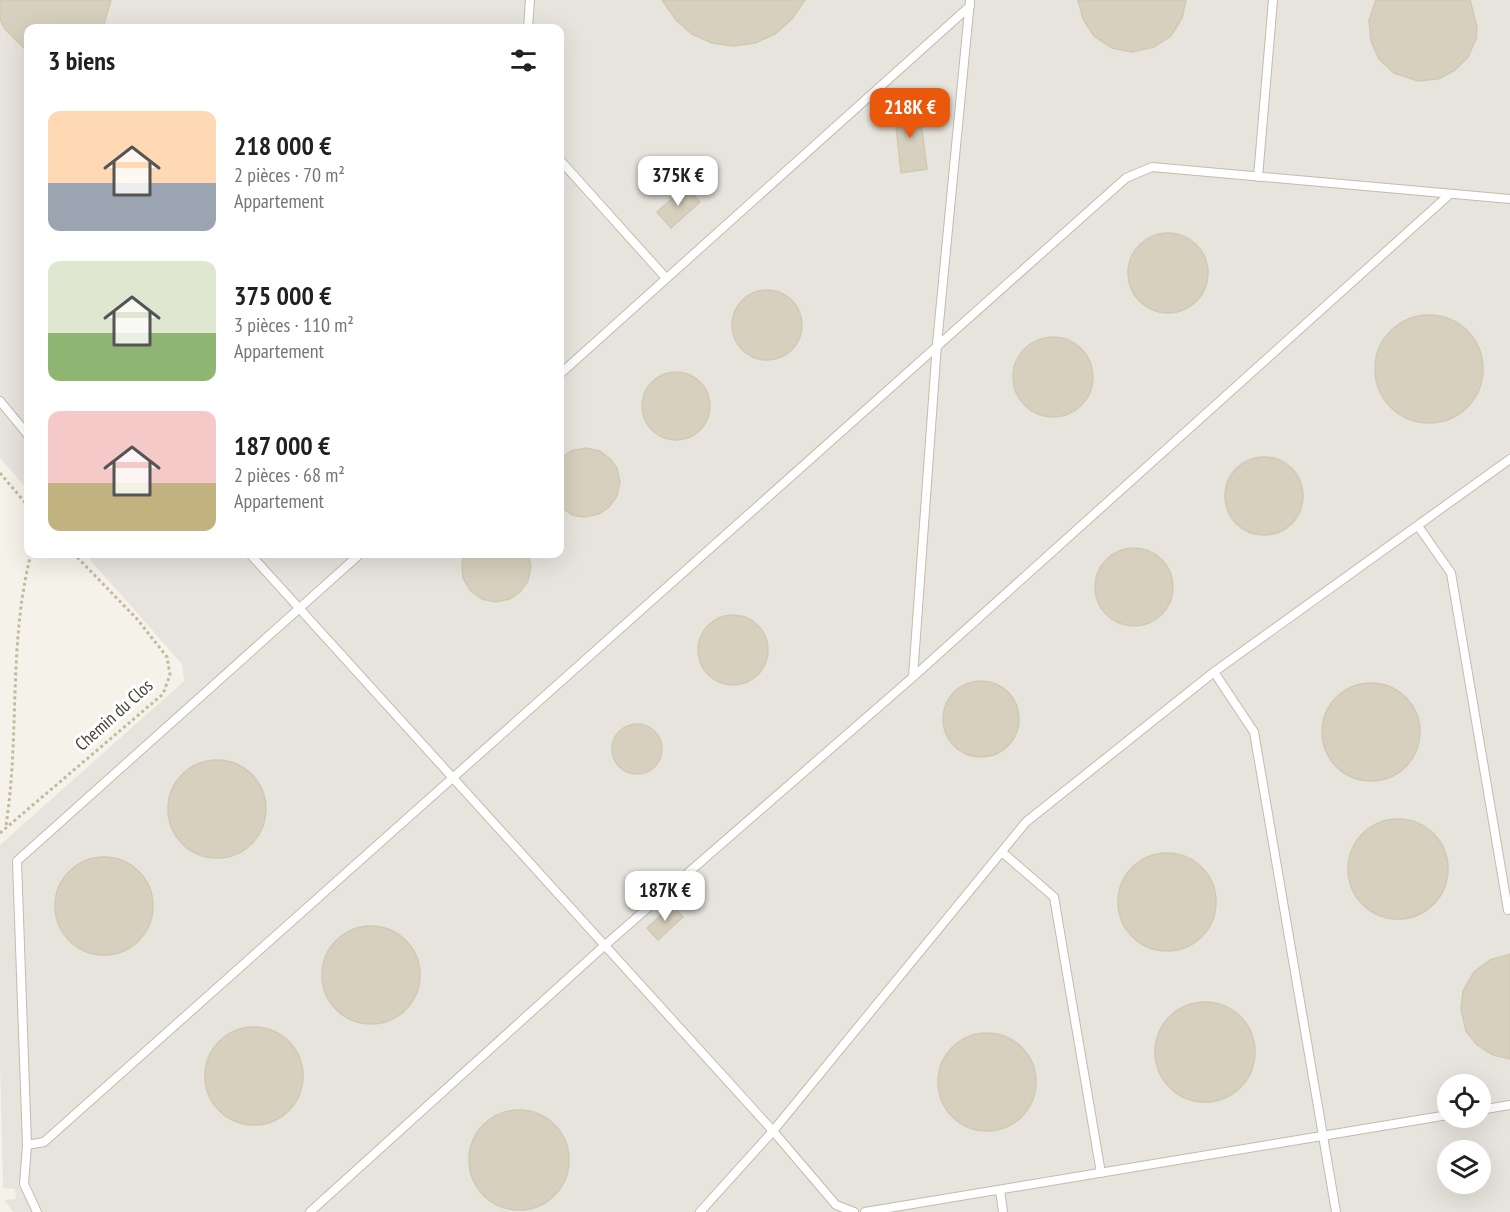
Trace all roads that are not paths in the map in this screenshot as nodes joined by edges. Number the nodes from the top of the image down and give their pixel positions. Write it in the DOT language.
graph roads {
  1 [pos="530,0"];
  2 [pos="1273,0"];
  3 [pos="970,3"];
  4 [pos="528,24"];
  5 [pos="564,164"];
  6 [pos="1257,177"];
  7 [pos="1450,194"];
  8 [pos="1510,199"];
  9 [pos="666,278"];
  10 [pos="938,344"];
  11 [pos="564,370"];
  12 [pos="0,401"];
  13 [pos="24,430"];
  14 [pos="1510,459"];
  15 [pos="1418,526"];
  16 [pos="254,558"];
  17 [pos="355,558"];
  18 [pos="299,608"];
  19 [pos="1214,672"];
  20 [pos="913,677"];
  21 [pos="453,778"];
  22 [pos="1002,852"];
  23 [pos="1508,910"];
  24 [pos="604,946"];
  25 [pos="1510,1105"];
  26 [pos="1491,1108"];
  27 [pos="1437,1117"];
  28 [pos="773,1131"];
  29 [pos="1323,1136"];
  30 [pos="27,1145"];
  31 [pos="1101,1173"];
  32 [pos="1000,1190"];
  33 [pos="37,1212"];
  34 [pos="310,1212"];
  35 [pos="700,1212"];
  36 [pos="854,1212"];
  37 [pos="865,1212"];
  38 [pos="1003,1212"];
  39 [pos="1336,1212"];
  1 -- 4 [label="lane"];
  2 -- 6 [label="lane"];
  3 -- 9 [label="lane"];
  3 -- 10 [label="lane"];
  5 -- 9 [label="lane"];
  6 -- 7 [label="lane"];
  6 -- 10 [label="lane"];
  7 -- 8 [label="lane"];
  7 -- 20 [label="lane"];
  9 -- 11 [label="lane"];
  10 -- 20 [label="lane"];
  10 -- 21 [label="lane"];
  12 -- 13 [label="lane"];
  14 -- 15 [label="lane"];
  15 -- 19 [label="lane"];
  15 -- 23 [label="lane"];
  16 -- 18 [label="lane"];
  17 -- 18 [label="lane"];
  18 -- 21 [label="lane"];
  18 -- 30 [label="lane"];
  19 -- 22 [label="lane"];
  19 -- 29 [label="lane"];
  20 -- 24 [label="lane"];
  21 -- 24 [label="lane"];
  21 -- 30 [label="lane"];
  22 -- 28 [label="lane"];
  22 -- 31 [label="lane"];
  24 -- 28 [label="lane"];
  24 -- 34 [label="lane"];
  25 -- 26 [label="lane"];
  27 -- 29 [label="lane"];
  28 -- 35 [label="lane"];
  28 -- 36 [label="lane"];
  29 -- 31 [label="lane"];
  29 -- 39 [label="lane"];
  30 -- 33 [label="lane"];
  31 -- 32 [label="lane"];
  32 -- 37 [label="lane"];
  32 -- 38 [label="lane"];
}
